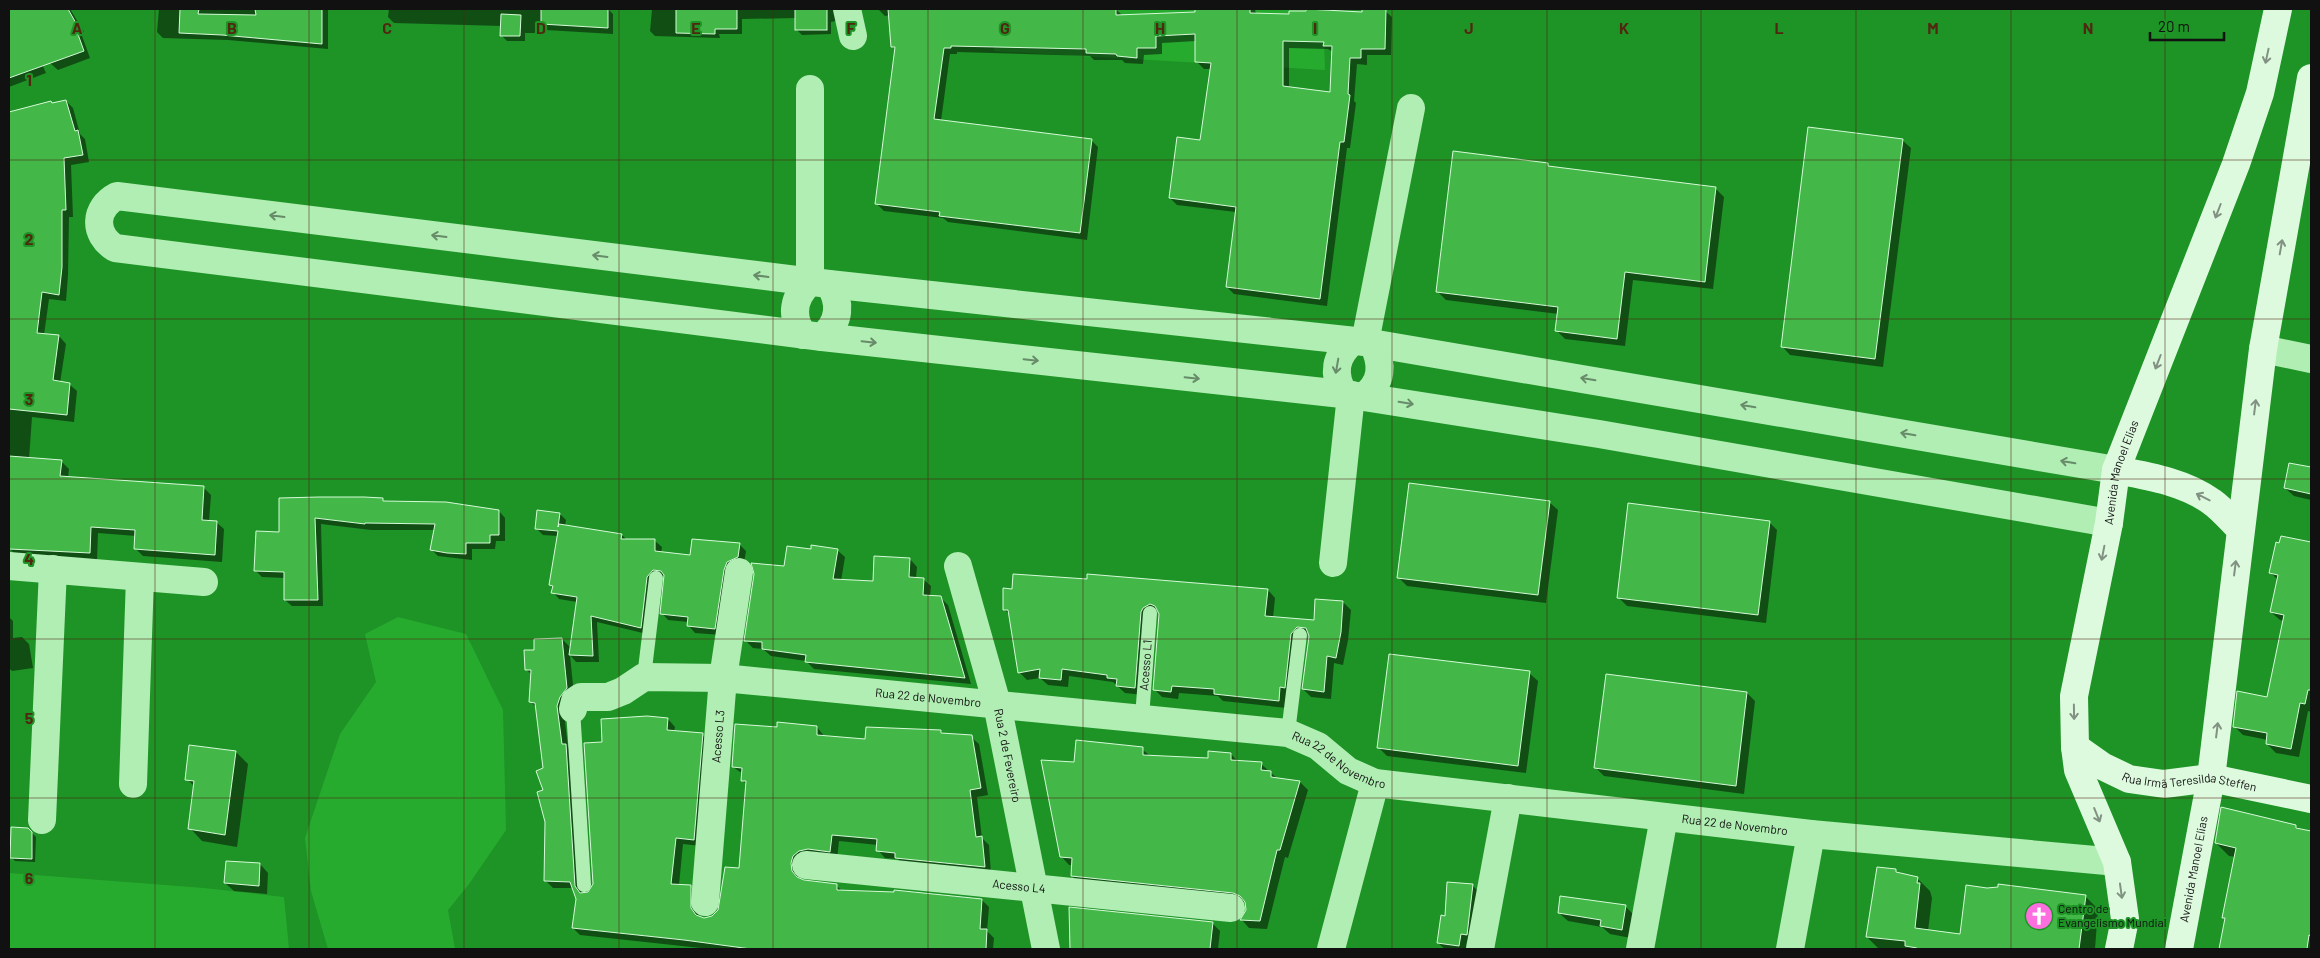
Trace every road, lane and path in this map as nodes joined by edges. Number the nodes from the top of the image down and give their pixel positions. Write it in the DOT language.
graph roads {
  1 [pos="847,9"];
  2 [pos="2278,9"];
  3 [pos="852,36"];
  4 [pos="2311,78"];
  5 [pos="810,89"];
  6 [pos="1410,108"];
  7 [pos="819,283"];
  8 [pos="813,336"];
  9 [pos="1363,342"];
  10 [pos="2263,349"];
  11 [pos="2311,359"];
  12 [pos="1353,395"];
  13 [pos="2116,470"];
  14 [pos="2109,522"];
  15 [pos="2240,529"];
  16 [pos="1333,563"];
  17 [pos="9,566"];
  18 [pos="958,566"];
  19 [pos="54,569"];
  20 [pos="738,572"];
  21 [pos="140,577"];
  22 [pos="656,578"];
  23 [pos="204,582"];
  24 [pos="1150,613"];
  25 [pos="1300,635"];
  26 [pos="644,677"];
  27 [pos="723,678"];
  28 [pos="997,704"];
  29 [pos="573,709"];
  30 [pos="1142,717"];
  31 [pos="1288,733"];
  32 [pos="2075,747"];
  33 [pos="2211,778"];
  34 [pos="1375,783"];
  35 [pos="133,784"];
  36 [pos="1508,798"];
  37 [pos="2311,799"];
  38 [pos="1664,817"];
  39 [pos="42,820"];
  40 [pos="1811,834"];
  41 [pos="2116,862"];
  42 [pos="806,865"];
  43 [pos="584,885"];
  44 [pos="1033,888"];
  45 [pos="706,902"];
  46 [pos="1230,908"];
  47 [pos="1046,949"];
  48 [pos="1331,949"];
  49 [pos="1480,949"];
  50 [pos="1640,949"];
  51 [pos="1790,949"];
  52 [pos="2120,949"];
  53 [pos="2179,949"];
  1 -- 3 [label="street"];
  2 -- 13 [label="main road, Avenida Manoel Elias, one-way"];
  10 -- 4 [label="main road, Avenida Manoel Elias, one-way"];
  5 -- 7 [label="street"];
  6 -- 9 [label="street"];
  7 -- 8 [label="street"];
  7 -- 8 [label="street"];
  7 -- 8 [label="street, one-way"];
  7 -- 9 [label="street"];
  8 -- 12 [label="street, one-way"];
  9 -- 12 [label="street, one-way"];
  9 -- 12 [label="street"];
  13 -- 9 [label="street, one-way"];
  10 -- 11 [label="street"];
  15 -- 10 [label="main road, Avenida Manoel Elias, one-way"];
  12 -- 14 [label="street, one-way"];
  12 -- 16 [label="street"];
  13 -- 14 [label="main road, Avenida Manoel Elias"];
  15 -- 13 [label="main road, one-way"];
  14 -- 32 [label="main road, Avenida Manoel Elias, one-way"];
  33 -- 15 [label="main road, Avenida Manoel Elias, one-way"];
  17 -- 19 [label="street"];
  18 -- 28 [label="street, Rua 2 de Fevereiro"];
  19 -- 21 [label="street"];
  19 -- 39 [label="street"];
  20 -- 27 [label="street, Acesso L3"];
  21 -- 23 [label="street"];
  21 -- 35 [label="street"];
  22 -- 26 [label="lane"];
  24 -- 30 [label="lane, Acesso L1"];
  25 -- 31 [label="lane"];
  26 -- 27 [label="street, Rua 22 de Novembro"];
  26 -- 29 [label="street"];
  27 -- 28 [label="street, Rua 22 de Novembro"];
  27 -- 45 [label="street, Acesso L3"];
  28 -- 30 [label="street, Rua 22 de Novembro"];
  28 -- 44 [label="street, Rua 2 de Fevereiro"];
  29 -- 43 [label="lane"];
  30 -- 31 [label="street, Rua 22 de Novembro"];
  31 -- 34 [label="street, Rua 22 de Novembro"];
  32 -- 33 [label="main road, Rua Irmã Teresilda Steffen"];
  32 -- 41 [label="main road, Avenida Manoel Elias, one-way"];
  33 -- 37 [label="main road, Rua Irmã Teresilda Steffen"];
  33 -- 53 [label="main road, Avenida Manoel Elias"];
  34 -- 36 [label="street, Rua 22 de Novembro"];
  34 -- 48 [label="street"];
  36 -- 38 [label="street, Rua 22 de Novembro"];
  36 -- 49 [label="street"];
  38 -- 40 [label="street, Rua 22 de Novembro"];
  38 -- 50 [label="street"];
  40 -- 41 [label="street, Rua 22 de Novembro"];
  40 -- 51 [label="street"];
  41 -- 52 [label="main road, Avenida Manoel Elias, one-way"];
  42 -- 44 [label="street, Acesso L4"];
  44 -- 46 [label="street, Acesso L4"];
  44 -- 47 [label="street, Rua 2 de Fevereiro"];
}
